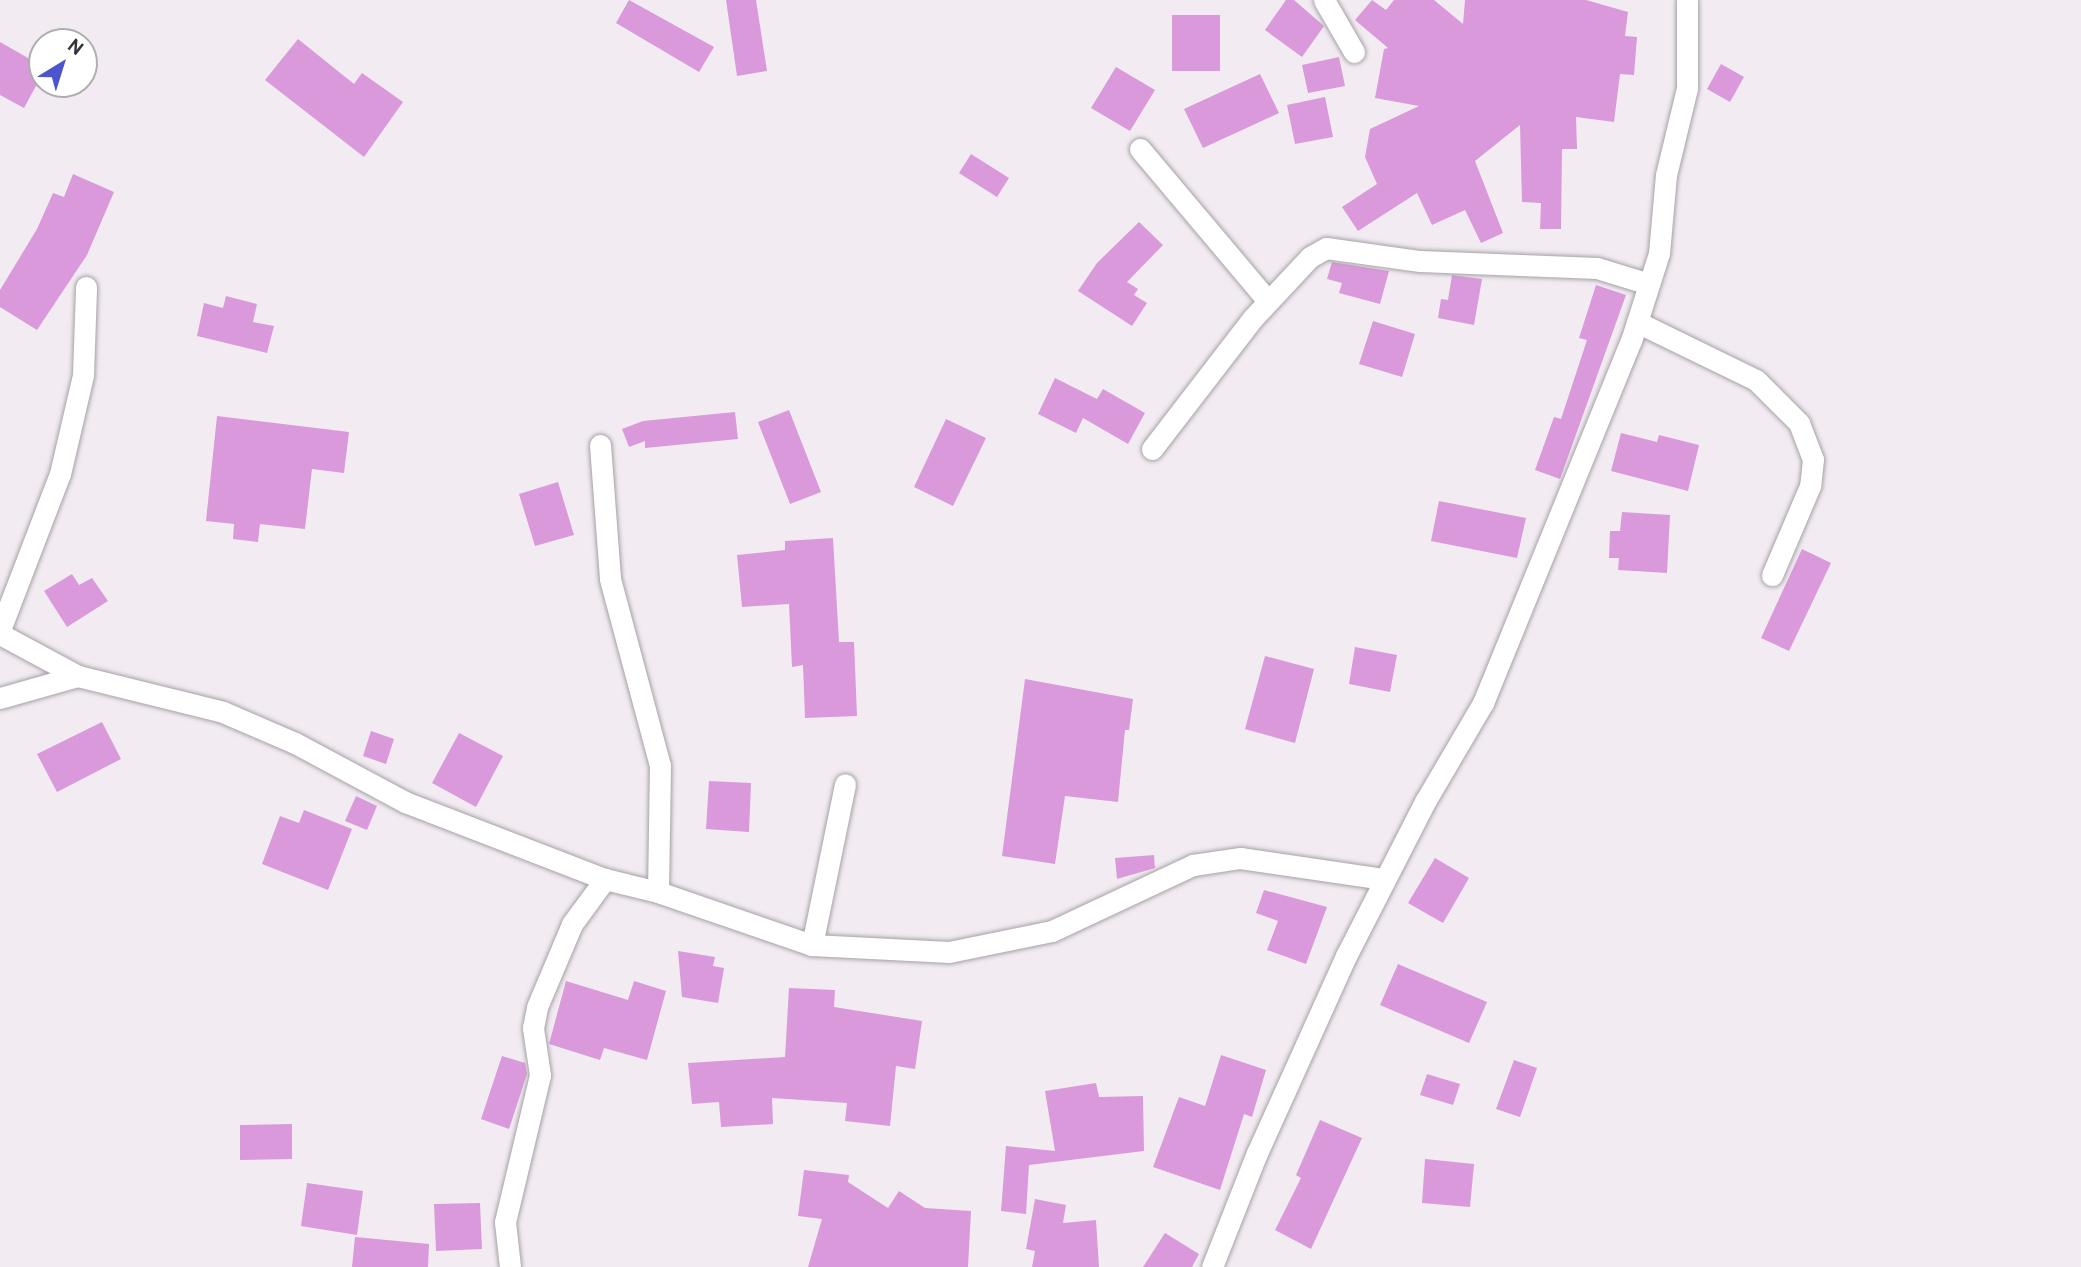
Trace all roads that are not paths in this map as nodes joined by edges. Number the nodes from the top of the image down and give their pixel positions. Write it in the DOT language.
graph roads {
  1 [pos="1324,0"];
  2 [pos="1687,0"];
  3 [pos="1354,52"];
  4 [pos="1140,149"];
  5 [pos="1649,284"];
  6 [pos="86,287"];
  7 [pos="1268,301"];
  8 [pos="1637,322"];
  9 [pos="600,445"];
  10 [pos="1152,449"];
  11 [pos="1772,575"];
  12 [pos="0,632"];
  13 [pos="78,676"];
  14 [pos="0,698"];
  15 [pos="845,783"];
  16 [pos="605,879"];
  17 [pos="1384,879"];
  18 [pos="658,892"];
  19 [pos="812,945"];
  20 [pos="510,1267"];
  21 [pos="1212,1267"];
  1 -- 3 [label="street"];
  2 -- 5 [label="street"];
  4 -- 7 [label="street"];
  5 -- 7 [label="street"];
  5 -- 8 [label="street"];
  6 -- 12 [label="street"];
  7 -- 10 [label="street"];
  8 -- 11 [label="street"];
  8 -- 17 [label="street"];
  9 -- 18 [label="street"];
  12 -- 13 [label="street"];
  13 -- 14 [label="street"];
  13 -- 16 [label="street"];
  15 -- 19 [label="street"];
  16 -- 18 [label="street"];
  16 -- 20 [label="street"];
  17 -- 19 [label="street"];
  17 -- 21 [label="street"];
  18 -- 19 [label="street"];
}
